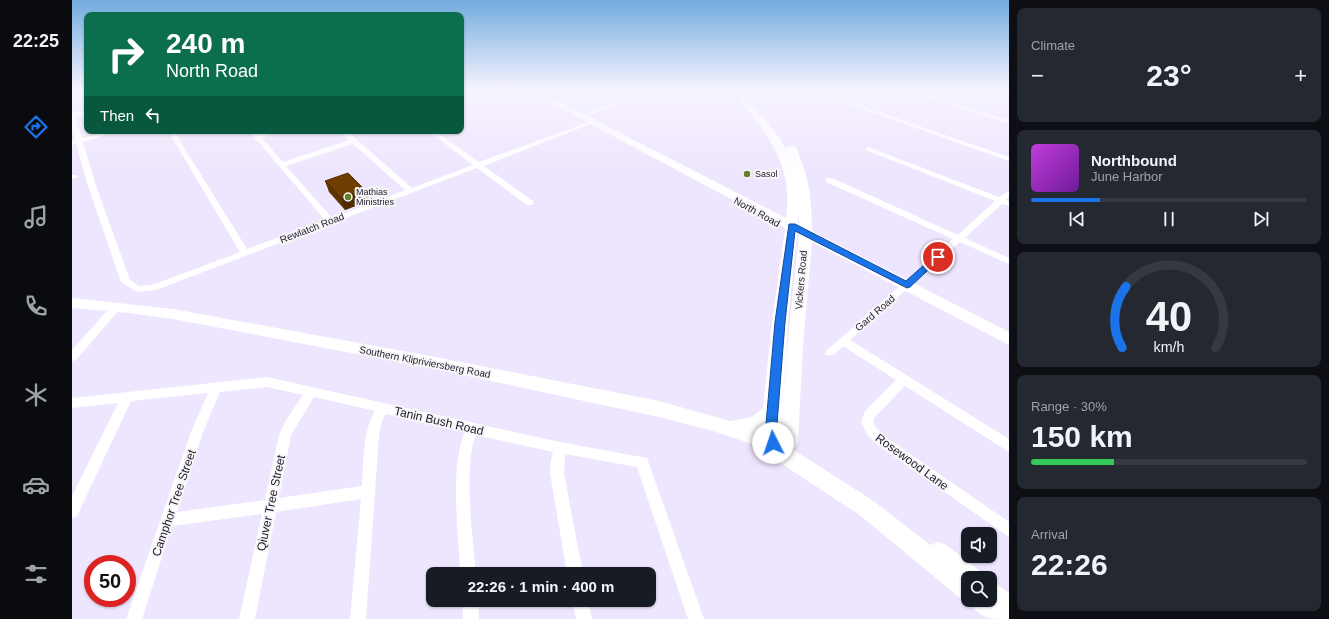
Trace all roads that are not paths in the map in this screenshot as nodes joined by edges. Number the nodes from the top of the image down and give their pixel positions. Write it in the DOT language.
graph roads {
  1 [pos="72,118"];
  2 [pos="585,118"];
  3 [pos="759,118"];
  4 [pos="769,118"];
  5 [pos="893,118"];
  6 [pos="996,118"];
  7 [pos="593,122"];
  8 [pos="1009,122"];
  9 [pos="105,134"];
  10 [pos="173,134"];
  11 [pos="254,134"];
  12 [pos="346,134"];
  13 [pos="435,134"];
  14 [pos="354,141"];
  15 [pos="75,142"];
  16 [pos="868,149"];
  17 [pos="1009,159"];
  18 [pos="280,165"];
  19 [pos="478,166"];
  20 [pos="677,166"];
  21 [pos="830,180"];
  22 [pos="411,191"];
  23 [pos="1009,193"];
  24 [pos="530,203"];
  25 [pos="1005,203"];
  26 [pos="794,205"];
  27 [pos="754,206"];
  28 [pos="330,221"];
  29 [pos="798,232"];
  30 [pos="959,238"];
  31 [pos="245,253"];
  32 [pos="832,253"];
  33 [pos="803,255"];
  34 [pos="1009,261"];
  35 [pos="904,287"];
  36 [pos="72,303"];
  37 [pos="116,307"];
  38 [pos="1009,339"];
  39 [pos="843,341"];
  40 [pos="1009,345"];
  41 [pos="830,352"];
  42 [pos="72,357"];
  43 [pos="904,380"];
  44 [pos="216,388"];
  45 [pos="311,392"];
  46 [pos="127,398"];
  47 [pos="72,403"];
  48 [pos="383,408"];
  49 [pos="773,410"];
  50 [pos="473,428"];
  51 [pos="729,428"];
  52 [pos="781,442"];
  53 [pos="1009,446"];
  54 [pos="560,448"];
  55 [pos="368,492"];
  56 [pos="270,506"];
  57 [pos="72,511"];
  58 [pos="168,520"];
  59 [pos="1009,530"];
  60 [pos="468,567"];
  61 [pos="574,567"];
  62 [pos="962,571"];
  63 [pos="961,584"];
  64 [pos="997,598"];
  65 [pos="470,607"];
  66 [pos="581,607"];
  67 [pos="990,607"];
  68 [pos="1009,607"];
  69 [pos="134,619"];
  70 [pos="247,619"];
  71 [pos="358,619"];
  72 [pos="471,619"];
  73 [pos="584,619"];
  74 [pos="696,619"];
  75 [pos="1006,619"];
  1 -- 15 [label="street"];
  2 -- 7 [label="main road, North Road"];
  3 -- 26 [label="main road, Vickers Road"];
  4 -- 29 [label="main road, Vickers Road"];
  5 -- 17 [label="street"];
  6 -- 8 [label="street"];
  7 -- 19 [label="street, Rewlatch Road"];
  7 -- 20 [label="main road, North Road"];
  9 -- 15 [label="street"];
  10 -- 31 [label="street"];
  11 -- 18 [label="street"];
  12 -- 14 [label="street"];
  13 -- 19 [label="street"];
  14 -- 18 [label="street"];
  14 -- 22 [label="street"];
  15 -- 31 [label="street, Rewlatch Road"];
  16 -- 25 [label="street"];
  18 -- 28 [label="street"];
  19 -- 22 [label="street, Rewlatch Road"];
  19 -- 24 [label="street"];
  20 -- 27 [label="main road, North Road"];
  20 -- 29 [label="main road, North Road"];
  21 -- 30 [label="street"];
  22 -- 28 [label="street, Rewlatch Road"];
  23 -- 25 [label="street, Gard Road"];
  25 -- 30 [label="street, Gard Road"];
  26 -- 27 [label="main road"];
  26 -- 29 [label="main road, Vickers Road"];
  27 -- 29 [label="main road, North Road"];
  28 -- 31 [label="street, Rewlatch Road"];
  29 -- 32 [label="main road, North Road"];
  29 -- 33 [label="main road, Vickers Road"];
  29 -- 35 [label="main road, North Road"];
  29 -- 49 [label="main road, Vickers Road"];
  30 -- 34 [label="street"];
  30 -- 35 [label="street, Gard Road"];
  32 -- 33 [label="main road"];
  32 -- 35 [label="main road, North Road"];
  33 -- 52 [label="main road, Vickers Road"];
  35 -- 38 [label="main road, North Road"];
  35 -- 39 [label="street, Gard Road"];
  35 -- 40 [label="main road, North Road"];
  36 -- 37 [label="main road, Southern Klipriviersberg Road"];
  37 -- 42 [label="street"];
  37 -- 51 [label="main road, Southern Klipriviersberg Road"];
  39 -- 41 [label="street, Gard Road"];
  39 -- 43 [label="street"];
  43 -- 53 [label="street"];
  43 -- 59 [label="street, Rosewood Lane"];
  44 -- 45 [label="street, Tanin Bush Road"];
  44 -- 46 [label="street, Tanin Bush Road"];
  44 -- 58 [label="street, Camphor Tree Street"];
  45 -- 48 [label="street, Tanin Bush Road"];
  45 -- 56 [label="street, Qiuver Tree Street"];
  46 -- 47 [label="street, Tanin Bush Road"];
  46 -- 57 [label="street"];
  48 -- 50 [label="street, Tanin Bush Road"];
  48 -- 55 [label="street"];
  49 -- 51 [label="main road"];
  49 -- 52 [label="main road, Vickers Road"];
  50 -- 54 [label="street, Tanin Bush Road"];
  50 -- 60 [label="street"];
  51 -- 52 [label="main road, Southern Klipriviersberg Road"];
  52 -- 62 [label="main road, Southern Klipriviersberg Road"];
  52 -- 63 [label="main road, Southern Klipriviersberg Road"];
  54 -- 61 [label="street"];
  54 -- 74 [label="street, Tanin Bush Road"];
  55 -- 56 [label="street"];
  55 -- 71 [label="street"];
  56 -- 58 [label="street"];
  56 -- 70 [label="street, Qiuver Tree Street"];
  58 -- 69 [label="street, Camphor Tree Street"];
  64 -- 68 [label="main road"];
  65 -- 72 [label="street"];
  66 -- 73 [label="street"];
  67 -- 75 [label="main road"];
}
